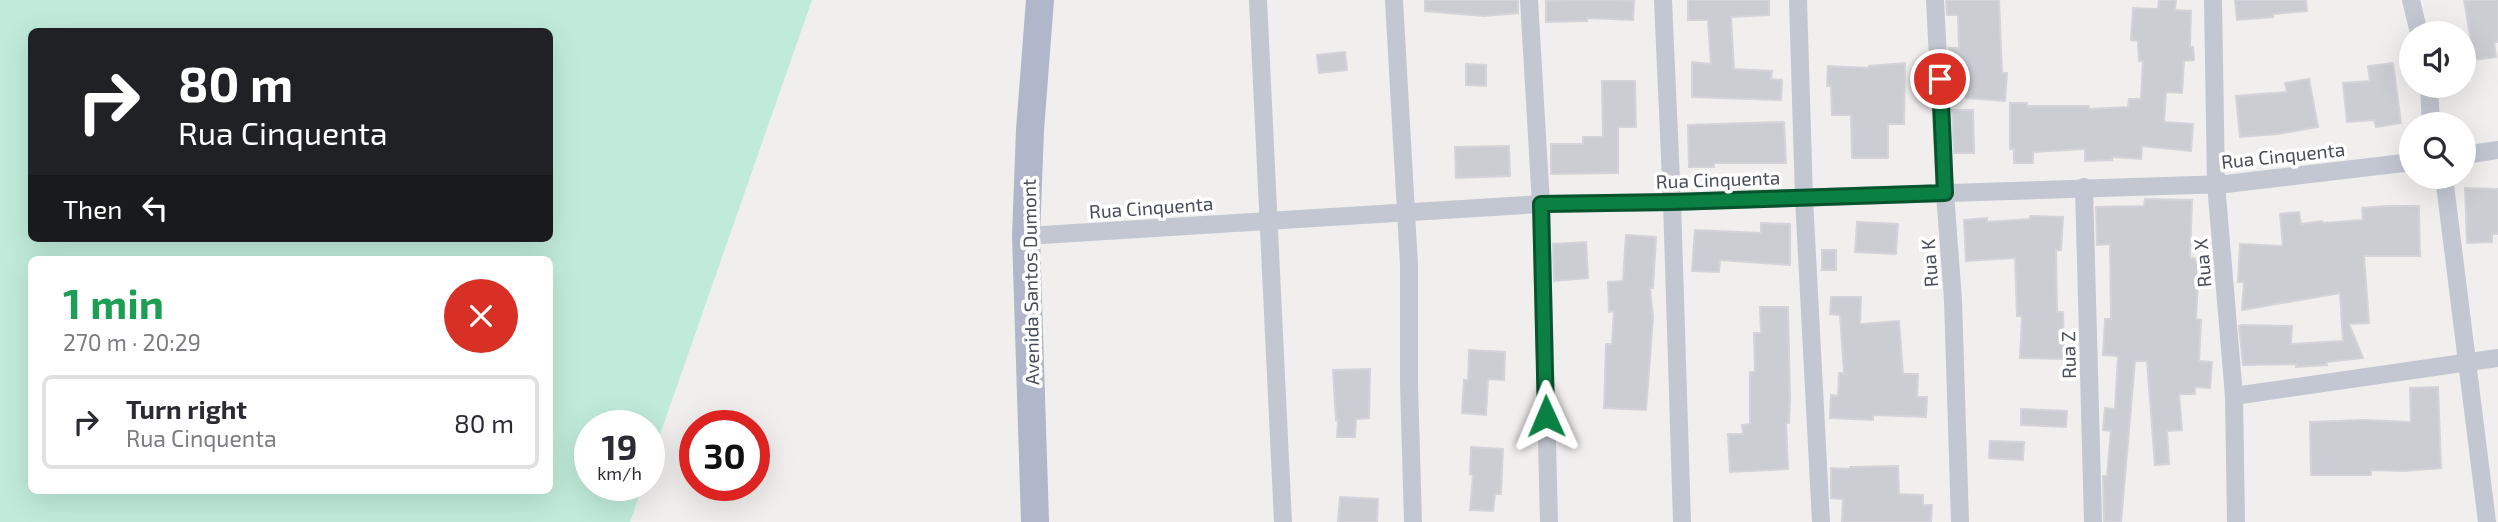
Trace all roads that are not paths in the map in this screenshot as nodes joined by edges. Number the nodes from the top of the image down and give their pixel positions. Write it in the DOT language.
graph roads {
  1 [pos="1040,0"];
  2 [pos="1258,0"];
  3 [pos="1394,0"];
  4 [pos="1529,0"];
  5 [pos="1662,0"];
  6 [pos="1798,0"];
  7 [pos="1935,0"];
  8 [pos="2213,0"];
  9 [pos="2411,0"];
  10 [pos="2416,21"];
  11 [pos="2498,150"];
  12 [pos="2476,153"];
  13 [pos="2399,163"];
  14 [pos="2216,184"];
  15 [pos="2084,187"];
  16 [pos="2446,189"];
  17 [pos="1945,193"];
  18 [pos="1804,198"];
  19 [pos="1672,202"];
  20 [pos="1541,204"];
  21 [pos="1405,212"];
  22 [pos="1269,221"];
  23 [pos="1026,236"];
  24 [pos="2498,358"];
  25 [pos="2468,362"];
  26 [pos="2234,396"];
  27 [pos="1035,522"];
  28 [pos="1283,522"];
  29 [pos="1413,522"];
  30 [pos="1549,522"];
  31 [pos="1682,522"];
  32 [pos="1821,522"];
  33 [pos="1960,522"];
  34 [pos="2093,522"];
  35 [pos="2236,522"];
  36 [pos="2487,522"];
  1 -- 23 [label="main road, Avenida Santos Dumont"];
  2 -- 22 [label="street"];
  3 -- 21 [label="street"];
  4 -- 20 [label="street"];
  5 -- 19 [label="street"];
  6 -- 18 [label="street"];
  7 -- 17 [label="street, Rua K"];
  8 -- 14 [label="street, Rua X"];
  9 -- 10 [label="street"];
  11 -- 12 [label="street"];
  13 -- 14 [label="street, Rua Cinquenta"];
  14 -- 15 [label="street, Rua Cinquenta"];
  14 -- 26 [label="street, Rua X"];
  15 -- 17 [label="street, Rua Cinquenta"];
  15 -- 34 [label="street, Rua Z"];
  16 -- 25 [label="street"];
  17 -- 18 [label="street, Rua Cinquenta"];
  17 -- 33 [label="street, Rua K"];
  18 -- 19 [label="street, Rua Cinquenta"];
  18 -- 32 [label="street"];
  19 -- 20 [label="street, Rua Cinquenta"];
  19 -- 31 [label="street"];
  20 -- 21 [label="street, Rua Cinquenta"];
  20 -- 30 [label="street"];
  21 -- 22 [label="street, Rua Cinquenta"];
  21 -- 29 [label="street"];
  22 -- 23 [label="street, Rua Cinquenta"];
  22 -- 28 [label="street"];
  23 -- 27 [label="main road, Avenida Santos Dumont"];
  24 -- 25 [label="street"];
  25 -- 26 [label="street"];
  25 -- 36 [label="street"];
  26 -- 35 [label="street, Rua X"];
}
